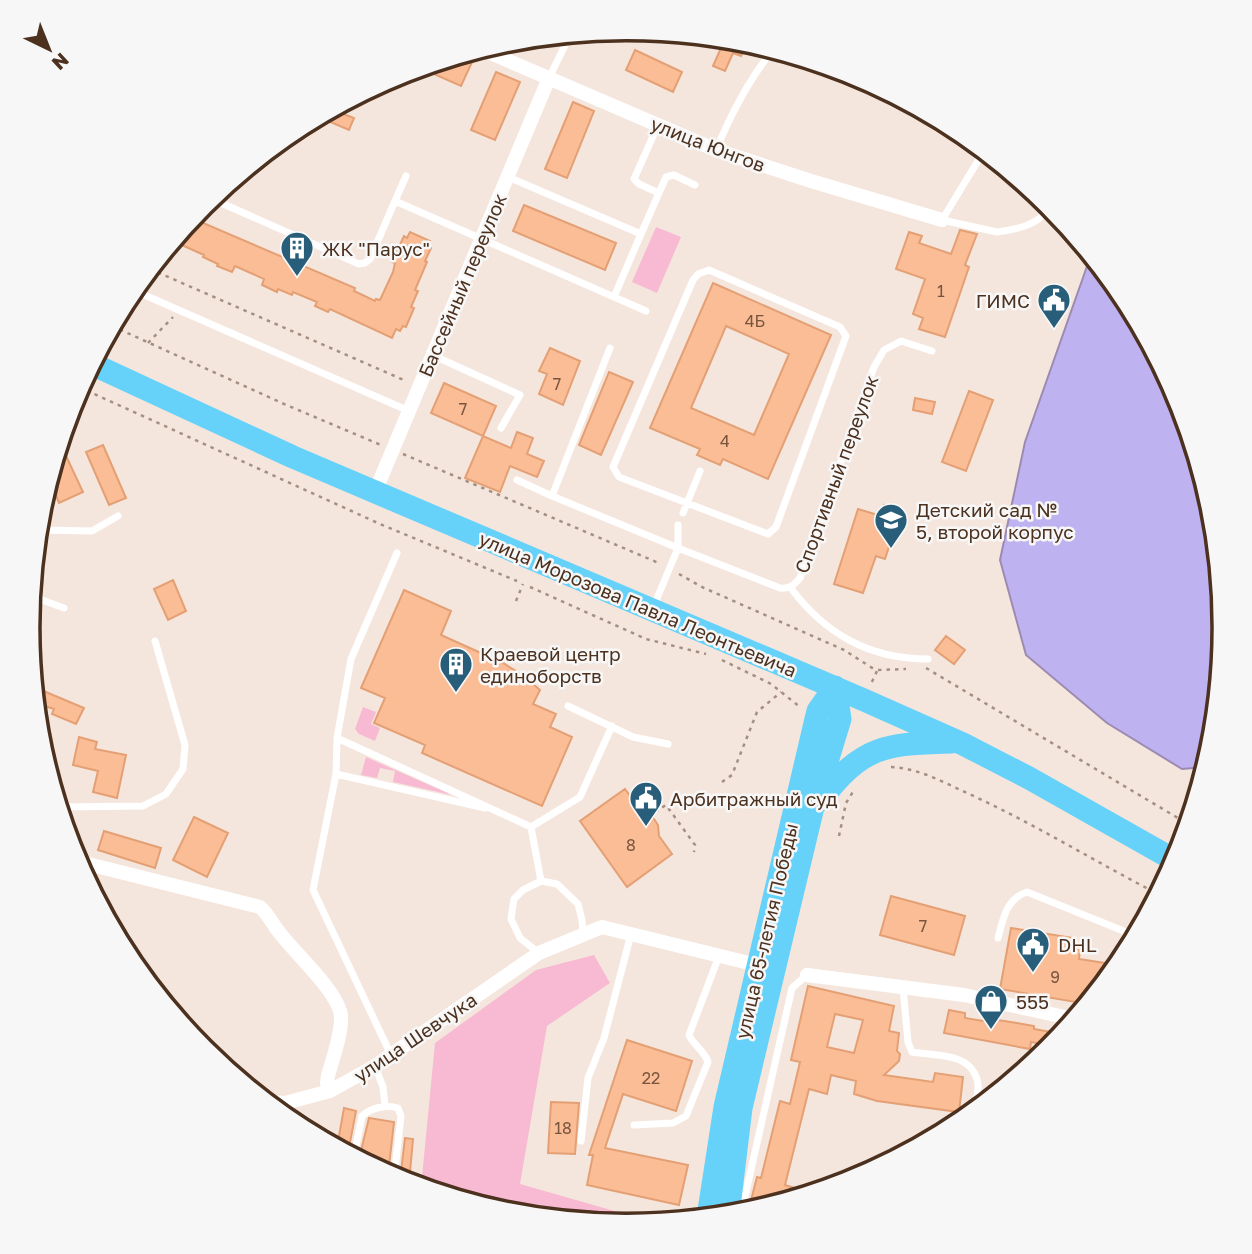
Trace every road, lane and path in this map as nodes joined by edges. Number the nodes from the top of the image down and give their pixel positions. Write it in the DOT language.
graph roads {
  1 [pos="564,45"];
  2 [pos="498,56"];
  3 [pos="766,58"];
  4 [pos="549,78"];
  5 [pos="658,125"];
  6 [pos="716,150"];
  7 [pos="979,159"];
  8 [pos="406,176"];
  9 [pos="507,177"];
  10 [pos="695,185"];
  11 [pos="659,193"];
  12 [pos="396,201"];
  13 [pos="222,203"];
  14 [pos="1043,216"];
  15 [pos="942,220"];
  16 [pos="641,234"];
  17 [pos="481,239"];
  18 [pos="158,274"];
  19 [pos="144,295"];
  20 [pos="614,297"];
  21 [pos="179,310"];
  22 [pos="646,311"];
  23 [pos="121,330"];
  24 [pos="148,343"];
  25 [pos="610,348"];
  26 [pos="932,351"];
  27 [pos="432,355"];
  28 [pos="101,368"];
  29 [pos="419,387"];
  30 [pos="90,392"];
  31 [pos="409,411"];
  32 [pos="501,428"];
  33 [pos="393,450"];
  34 [pos="699,471"];
  35 [pos="517,480"];
  36 [pos="375,492"];
  37 [pos="552,496"];
  38 [pos="687,503"];
  39 [pos="683,513"];
  40 [pos="118,516"];
  41 [pos="678,526"];
  42 [pos="49,530"];
  43 [pos="678,548"];
  44 [pos="397,553"];
  45 [pos="517,581"];
  46 [pos="523,584"];
  47 [pos="530,587"];
  48 [pos="790,587"];
  49 [pos="41,600"];
  50 [pos="516,601"];
  51 [pos="64,608"];
  52 [pos="652,610"];
  53 [pos="155,641"];
  54 [pos="712,655"];
  55 [pos="928,659"];
  56 [pos="720,660"];
  57 [pos="925,667"];
  58 [pos="913,668"];
  59 [pos="877,671"];
  60 [pos="835,688"];
  61 [pos="781,692"];
  62 [pos="568,706"];
  63 [pos="816,719"];
  64 [pos="611,726"];
  65 [pos="337,738"];
  66 [pos="957,742"];
  67 [pos="668,744"];
  68 [pos="874,750"];
  69 [pos="337,774"];
  70 [pos="722,782"];
  71 [pos="861,783"];
  72 [pos="69,807"];
  73 [pos="493,809"];
  74 [pos="813,811"];
  75 [pos="655,812"];
  76 [pos="1179,819"];
  77 [pos="531,827"];
  78 [pos="839,836"];
  79 [pos="694,852"];
  80 [pos="1165,855"];
  81 [pos="91,865"];
  82 [pos="541,881"];
  83 [pos="1149,889"];
  84 [pos="1126,932"];
  85 [pos="583,934"];
  86 [pos="631,934"];
  87 [pos="998,938"];
  88 [pos="539,953"];
  89 [pos="719,955"];
  90 [pos="757,965"];
  91 [pos="807,975"];
  92 [pos="903,988"];
  93 [pos="1063,1017"];
  94 [pos="391,1056"];
  95 [pos="375,1066"];
  96 [pos="330,1091"];
  97 [pos="976,1097"];
  98 [pos="285,1103"];
  99 [pos="385,1106"];
  100 [pos="634,1125"];
  101 [pos="581,1141"];
  102 [pos="356,1146"];
  103 [pos="395,1165"];
  104 [pos="744,1200"];
  105 [pos="729,1203"];
  106 [pos="710,1207"];
  1 -- 4 [label="lane"];
  2 -- 4 [label="street, улица Юнгов"];
  3 -- 6 [label="lane"];
  4 -- 5 [label="street, улица Юнгов"];
  4 -- 9 [label="street, Бассейный переулок"];
  5 -- 6 [label="street, улица Юнгов"];
  5 -- 11 [label="lane"];
  6 -- 15 [label="street, улица Юнгов"];
  7 -- 15 [label="lane"];
  8 -- 12 [label="lane"];
  9 -- 16 [label="lane"];
  9 -- 17 [label="street, Бассейный переулок"];
  10 -- 11 [label="lane"];
  11 -- 16 [label="lane"];
  12 -- 13 [label="lane"];
  12 -- 17 [label="lane"];
  14 -- 15 [label="lane"];
  16 -- 20 [label="lane"];
  17 -- 20 [label="lane"];
  17 -- 27 [label="street, Бассейный переулок"];
  18 -- 29 [label="path"];
  19 -- 21 [label="lane"];
  20 -- 22 [label="lane"];
  21 -- 24 [label="path"];
  21 -- 31 [label="lane"];
  23 -- 24 [label="path"];
  24 -- 33 [label="path"];
  25 -- 37 [label="lane"];
  26 -- 48 [label="lane, Спортивный переулок"];
  27 -- 29 [label="street, Бассейный переулок"];
  27 -- 32 [label="lane"];
  28 -- 36 [label="main road, улица Морозова Павла Леонтьевича"];
  29 -- 31 [label="street, Бассейный переулок"];
  30 -- 45 [label="path"];
  31 -- 33 [label="street, Бассейный переулок"];
  33 -- 36 [label="street, Бассейный переулок"];
  34 -- 38 [label="lane"];
  35 -- 37 [label="lane, Спортивный переулок"];
  36 -- 52 [label="main road, улица Морозова Павла Леонтьевича"];
  37 -- 43 [label="lane, Спортивный переулок"];
  38 -- 38 [label="lane"];
  38 -- 39 [label="lane"];
  40 -- 42 [label="lane"];
  41 -- 43 [label="lane"];
  43 -- 48 [label="lane, Спортивный переулок"];
  43 -- 52 [label="lane"];
  44 -- 65 [label="lane"];
  46 -- 50 [label="path"];
  47 -- 54 [label="path"];
  48 -- 55 [label="lane"];
  49 -- 51 [label="lane"];
  52 -- 60 [label="main road, улица Морозова Павла Леонтьевича"];
  53 -- 72 [label="lane"];
  56 -- 61 [label="path"];
  57 -- 76 [label="path"];
  58 -- 59 [label="path"];
  60 -- 63 [label="main road, улица 65-летия Победы"];
  60 -- 66 [label="main road, улица Морозова Павла Леонтьевича"];
  60 -- 74 [label="main road, улица 65-летия Победы"];
  61 -- 63 [label="path"];
  61 -- 70 [label="path"];
  62 -- 64 [label="lane"];
  63 -- 90 [label="main road, улица 65-летия Победы"];
  64 -- 67 [label="lane"];
  64 -- 77 [label="lane"];
  65 -- 69 [label="lane"];
  65 -- 73 [label="lane"];
  66 -- 68 [label="main road"];
  66 -- 80 [label="main road, улица Морозова Павла Леонтьевича"];
  68 -- 74 [label="main road"];
  68 -- 83 [label="path"];
  69 -- 73 [label="lane"];
  69 -- 94 [label="lane"];
  71 -- 78 [label="path"];
  73 -- 77 [label="lane"];
  74 -- 105 [label="main road, улица 65-летия Победы"];
  75 -- 79 [label="path"];
  77 -- 82 [label="lane"];
  81 -- 96 [label="street, улица Шевчука"];
  82 -- 85 [label="lane"];
  82 -- 88 [label="lane"];
  84 -- 87 [label="lane"];
  85 -- 86 [label="street, улица Шевчука"];
  85 -- 88 [label="street, улица Шевчука"];
  86 -- 89 [label="street, улица Шевчука"];
  86 -- 101 [label="lane"];
  88 -- 94 [label="street, улица Шевчука"];
  89 -- 90 [label="street, улица Шевчука"];
  89 -- 100 [label="lane"];
  90 -- 106 [label="main road, улица 65-летия Победы"];
  91 -- 92 [label="street"];
  91 -- 104 [label="lane"];
  92 -- 93 [label="street"];
  92 -- 97 [label="lane"];
  94 -- 95 [label="street, улица Шевчука"];
  95 -- 96 [label="street, улица Шевчука"];
  95 -- 99 [label="lane"];
  96 -- 98 [label="street"];
  99 -- 102 [label="lane"];
  99 -- 103 [label="lane"];
}
